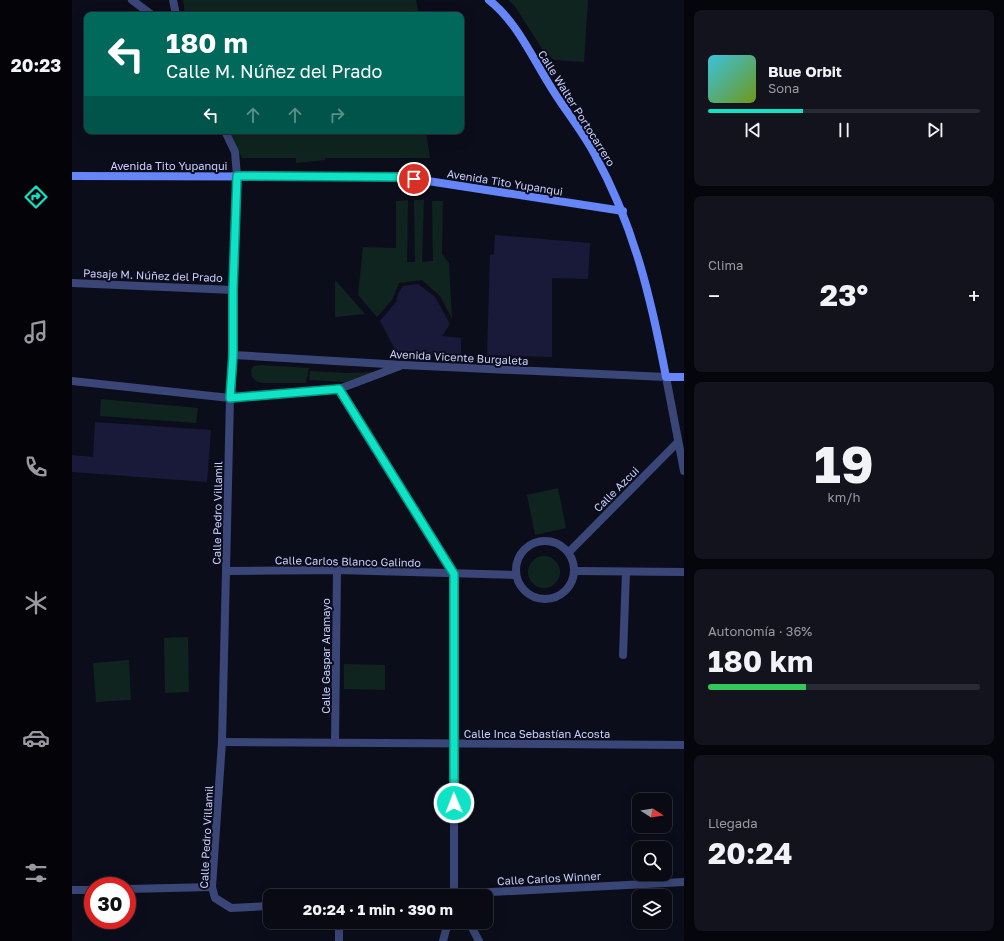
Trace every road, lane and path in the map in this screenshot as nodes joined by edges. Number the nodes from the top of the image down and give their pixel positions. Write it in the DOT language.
graph roads {
  1 [pos="132,0"];
  2 [pos="173,0"];
  3 [pos="489,0"];
  4 [pos="148,12"];
  5 [pos="175,12"];
  6 [pos="226,134"];
  7 [pos="72,176"];
  8 [pos="237,176"];
  9 [pos="623,211"];
  10 [pos="72,283"];
  11 [pos="233,290"];
  12 [pos="233,355"];
  13 [pos="403,365"];
  14 [pos="666,377"];
  15 [pos="684,377"];
  16 [pos="72,381"];
  17 [pos="339,389"];
  18 [pos="230,398"];
  19 [pos="678,442"];
  20 [pos="684,471"];
  21 [pos="569,552"];
  22 [pos="337,570"];
  23 [pos="226,571"];
  24 [pos="575,571"];
  25 [pos="626,572"];
  26 [pos="684,572"];
  27 [pos="454,574"];
  28 [pos="516,575"];
  29 [pos="623,655"];
  30 [pos="222,742"];
  31 [pos="335,742"];
  32 [pos="453,743"];
  33 [pos="684,745"];
  34 [pos="684,882"];
  35 [pos="212,887"];
  36 [pos="136,889"];
  37 [pos="455,889"];
  38 [pos="72,890"];
  39 [pos="84,890"];
  40 [pos="493,893"];
  41 [pos="263,906"];
  42 [pos="339,929"];
  43 [pos="446,929"];
  44 [pos="473,929"];
  45 [pos="339,941"];
  46 [pos="443,941"];
  47 [pos="479,941"];
  1 -- 4 [label="street"];
  2 -- 5 [label="street"];
  3 -- 9 [label="main road, Calle Walter Portocarrero"];
  6 -- 8 [label="street, Calle Pedro Villamil"];
  7 -- 8 [label="main road, Avenida Tito Yupanqui"];
  8 -- 9 [label="main road, Avenida Tito Yupanqui"];
  8 -- 11 [label="street, Calle Pedro Villamil"];
  9 -- 14 [label="main road, Calle Walter Portocarrero"];
  10 -- 11 [label="street, Pasaje M. Núñez del Prado"];
  11 -- 12 [label="street, Calle Pedro Villamil"];
  12 -- 13 [label="street, Avenida Vicente Burgaleta"];
  12 -- 18 [label="street, Calle Pedro Villamil"];
  13 -- 14 [label="street, Avenida Vicente Burgaleta"];
  13 -- 17 [label="street"];
  14 -- 15 [label="main road, Avenida Vicente Burgaleta"];
  14 -- 19 [label="street, Calle Walter Portocarrero"];
  16 -- 18 [label="street"];
  17 -- 18 [label="street"];
  17 -- 27 [label="street"];
  18 -- 23 [label="street, Calle Pedro Villamil"];
  19 -- 20 [label="street, Calle Walter Portocarrero"];
  19 -- 21 [label="street, Calle Azcui"];
  21 -- 24 [label="street"];
  21 -- 28 [label="street"];
  22 -- 23 [label="street, Calle Carlos Blanco Galindo"];
  22 -- 27 [label="street, Calle Carlos Blanco Galindo"];
  22 -- 31 [label="street, Calle Gaspar Aramayo"];
  23 -- 30 [label="street, Calle Pedro Villamil"];
  24 -- 25 [label="street"];
  24 -- 28 [label="street"];
  25 -- 26 [label="street"];
  25 -- 29 [label="street"];
  27 -- 28 [label="street, Calle Carlos Blanco Galindo"];
  27 -- 32 [label="street"];
  30 -- 31 [label="street, Calle Inca Sebastían Acosta"];
  30 -- 35 [label="street, Calle Pedro Villamil"];
  31 -- 32 [label="street, Calle Inca Sebastían Acosta"];
  32 -- 33 [label="street, Calle Inca Sebastían Acosta"];
  32 -- 37 [label="street"];
  34 -- 40 [label="street, Calle Carlos Winner"];
  35 -- 36 [label="street"];
  35 -- 41 [label="street, Calle Pedro Villamil"];
  38 -- 39 [label="street"];
  42 -- 45 [label="street"];
  43 -- 46 [label="street"];
  44 -- 47 [label="street"];
}
